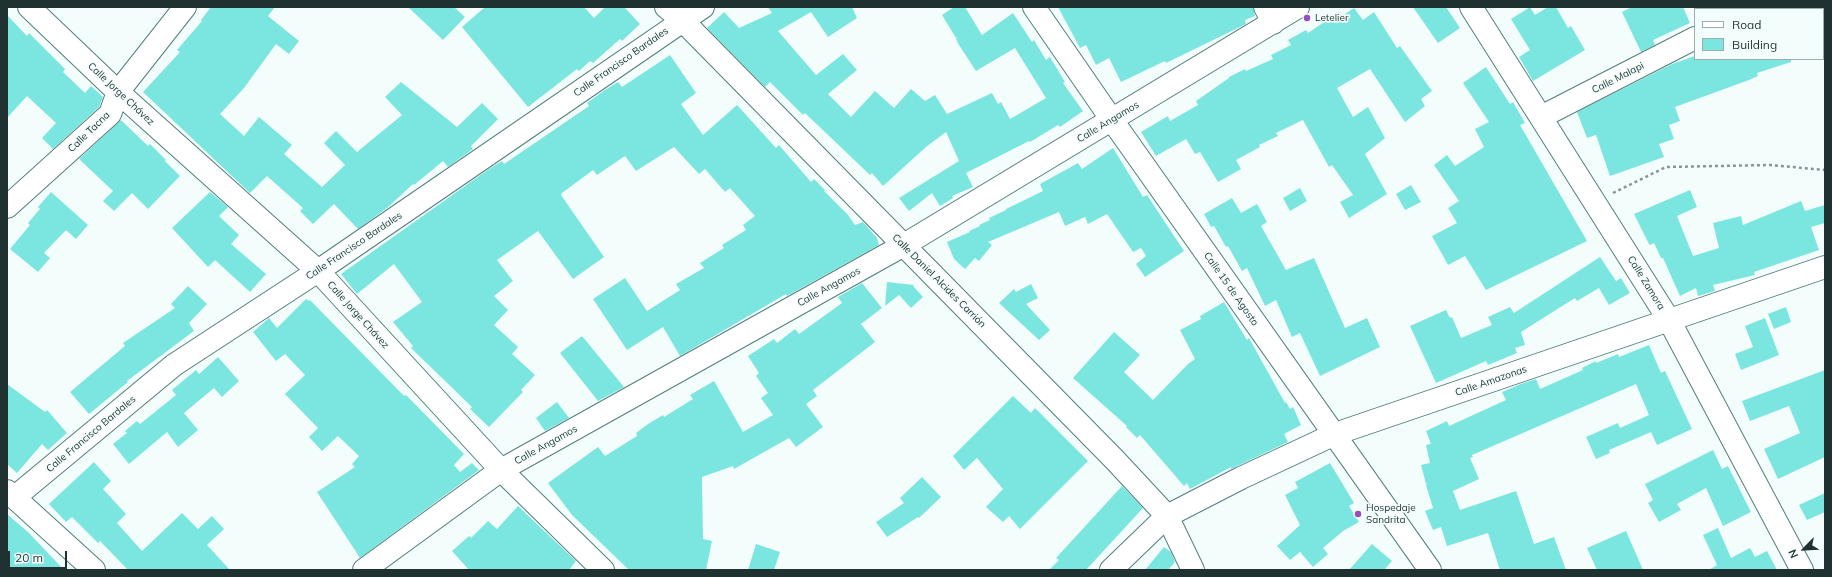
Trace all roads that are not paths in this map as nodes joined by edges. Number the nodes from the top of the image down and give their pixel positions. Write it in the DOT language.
graph roads {
  1 [pos="29,7"];
  2 [pos="185,7"];
  3 [pos="703,7"];
  4 [pos="1034,7"];
  5 [pos="1298,7"];
  6 [pos="1470,7"];
  7 [pos="674,14"];
  8 [pos="1269,15"];
  9 [pos="1694,39"];
  10 [pos="118,92"];
  11 [pos="1541,117"];
  12 [pos="1112,120"];
  13 [pos="7,208"];
  14 [pos="904,245"];
  15 [pos="1825,267"];
  16 [pos="318,271"];
  17 [pos="1669,320"];
  18 [pos="1335,434"];
  19 [pos="500,470"];
  20 [pos="11,494"];
  21 [pos="1167,516"];
  22 [pos="94,570"];
  23 [pos="364,570"];
  24 [pos="603,570"];
  25 [pos="1111,570"];
  26 [pos="1193,570"];
  27 [pos="1430,570"];
  28 [pos="1802,570"];
  1 -- 10 [label="street, Calle Jorge Chávez"];
  2 -- 10 [label="street, Calle Tacna"];
  3 -- 7 [label="street, Calle Francisco Bardales"];
  4 -- 12 [label="street, Calle 15 de Agosto"];
  5 -- 8 [label="street, Calle Angamos"];
  6 -- 11 [label="street, Calle Zamora"];
  7 -- 14 [label="street, Calle Daniel Alcides Carrión"];
  7 -- 16 [label="street, Calle Francisco Bardales"];
  8 -- 12 [label="street, Calle Angamos"];
  9 -- 11 [label="street, Calle Malapi"];
  10 -- 13 [label="street, Calle Tacna"];
  10 -- 16 [label="street, Calle Jorge Chávez"];
  11 -- 17 [label="street, Calle Zamora"];
  12 -- 14 [label="street, Calle Angamos"];
  12 -- 18 [label="street, Calle 15 de Agosto"];
  14 -- 19 [label="street, Calle Angamos"];
  14 -- 21 [label="street, Calle Daniel Alcides Carrión"];
  15 -- 17 [label="street, Calle Amazonas"];
  16 -- 19 [label="street, Calle Jorge Chávez"];
  16 -- 20 [label="street, Calle Francisco Bardales"];
  17 -- 18 [label="street, Calle Amazonas"];
  17 -- 28 [label="street, Calle Zamora"];
  18 -- 21 [label="street, Calle Amazonas"];
  18 -- 27 [label="street, Calle 15 de Agosto"];
  19 -- 23 [label="street, Calle Angamos"];
  19 -- 24 [label="street, Calle Jorge Chávez"];
  20 -- 22 [label="street"];
  21 -- 25 [label="street, Calle Amazonas"];
  21 -- 26 [label="street, Calle Daniel Alcides Carrión"];
}
